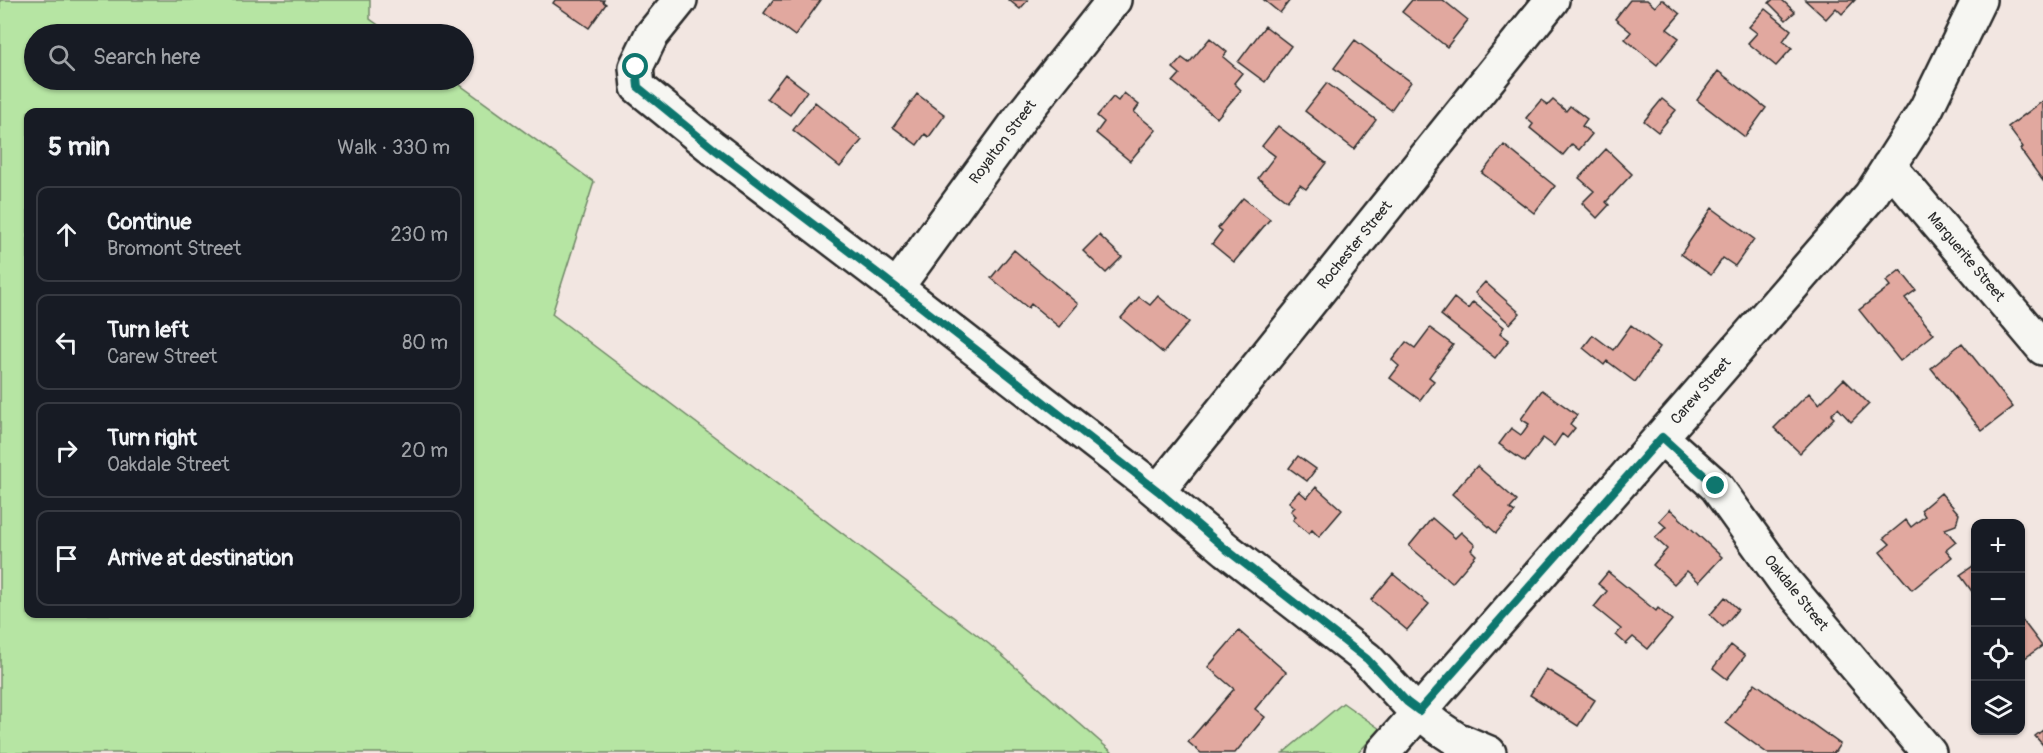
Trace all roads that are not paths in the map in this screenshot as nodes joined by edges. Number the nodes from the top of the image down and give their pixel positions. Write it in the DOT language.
graph roads {
  1 [pos="680,0"];
  2 [pos="1114,0"];
  3 [pos="1552,0"];
  4 [pos="1978,0"];
  5 [pos="1889,166"];
  6 [pos="896,288"];
  7 [pos="2043,348"];
  8 [pos="1662,437"];
  9 [pos="1158,491"];
  10 [pos="1419,711"];
  11 [pos="1383,753"];
  12 [pos="1489,753"];
  13 [pos="1929,753"];
  1 -- 6 [label="street"];
  2 -- 6 [label="street, Royalton Street"];
  3 -- 9 [label="street, Rochester Street"];
  4 -- 5 [label="street, Carew Street"];
  5 -- 7 [label="street, Marguerite Street"];
  5 -- 8 [label="street, Carew Street"];
  6 -- 9 [label="street"];
  8 -- 10 [label="street, Carew Street"];
  8 -- 13 [label="street, Oakdale Street"];
  9 -- 10 [label="street"];
  10 -- 11 [label="street, Carew Street"];
  10 -- 12 [label="street"];
}
